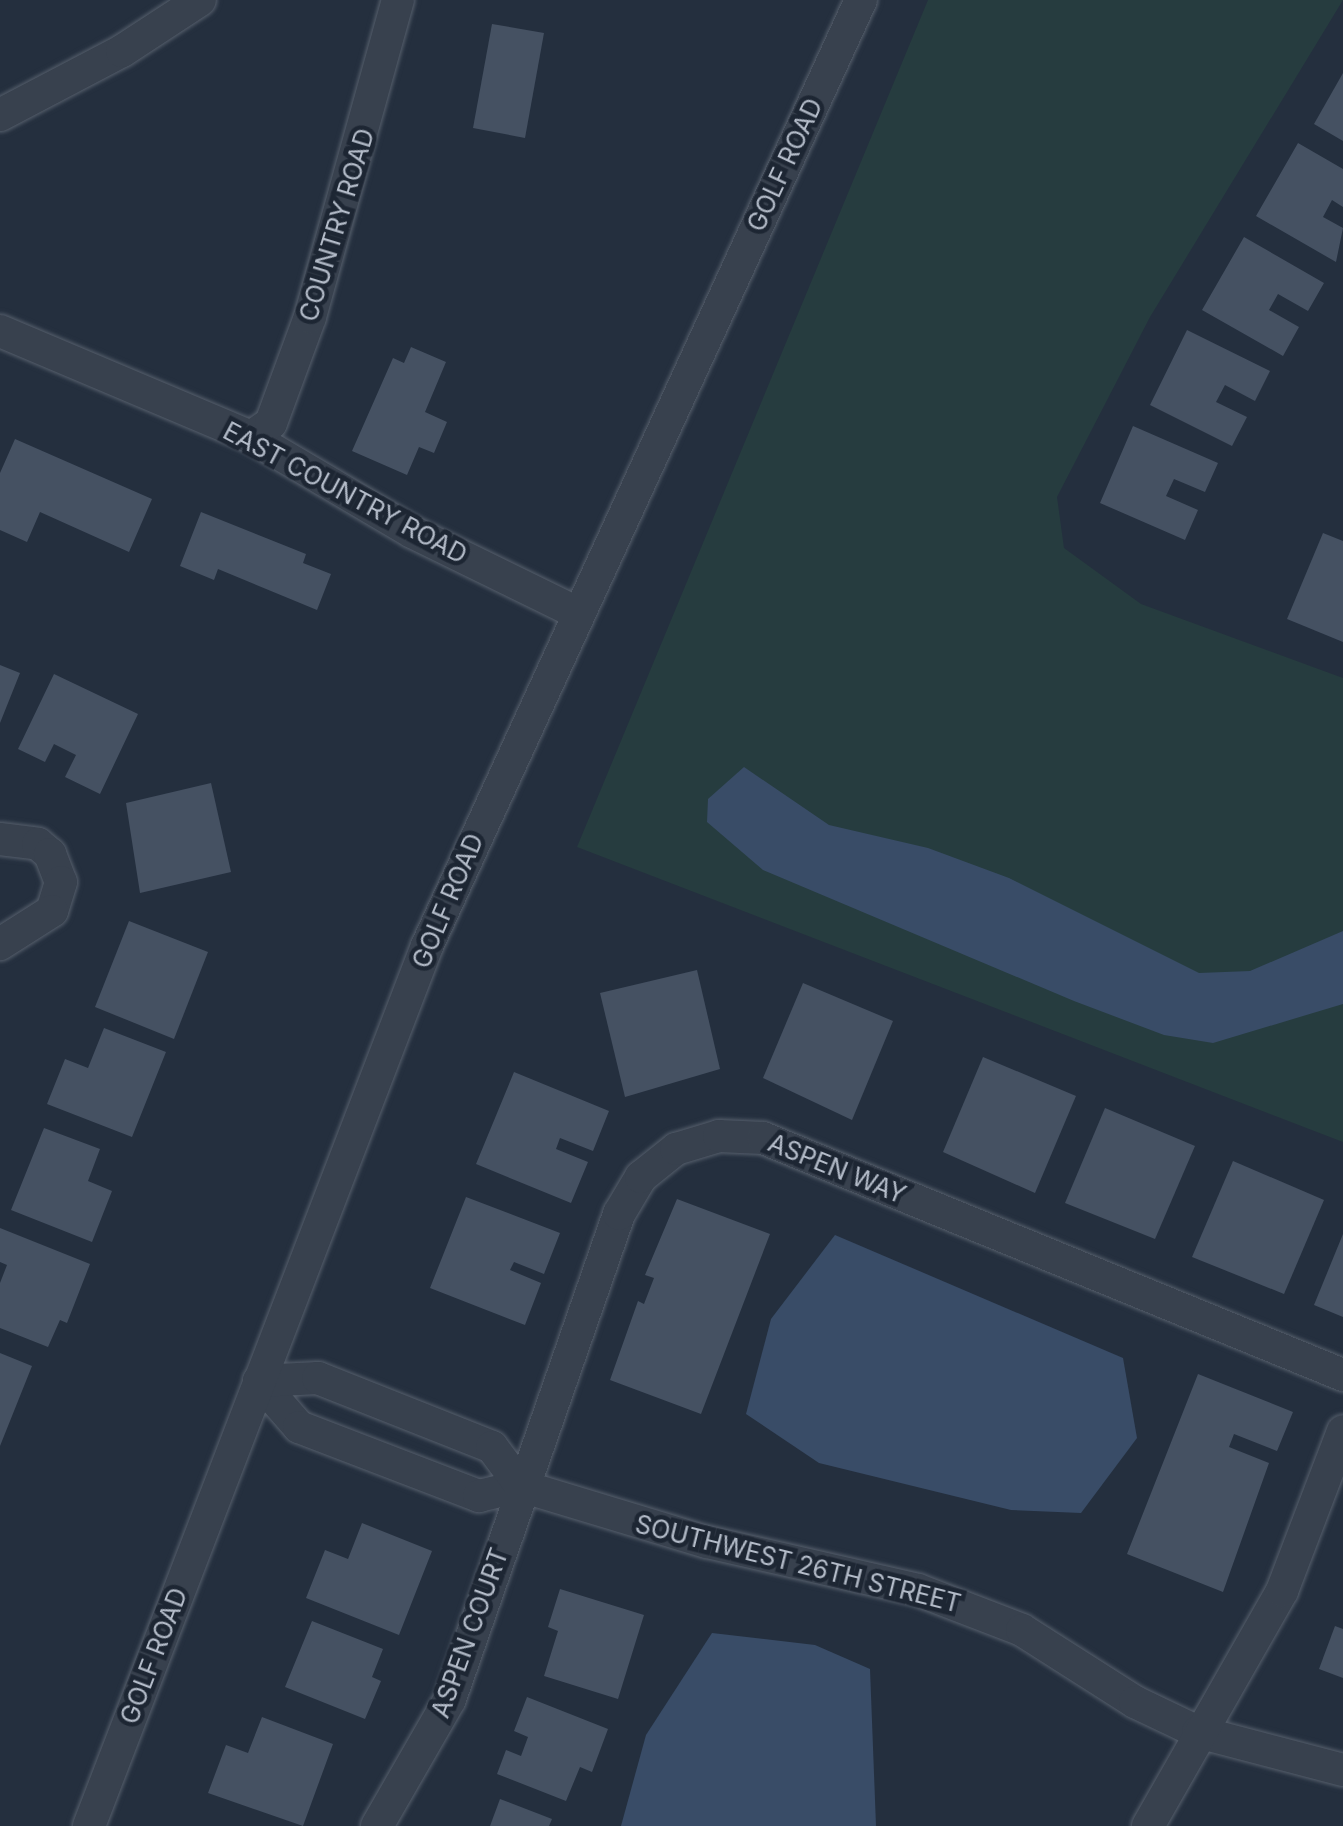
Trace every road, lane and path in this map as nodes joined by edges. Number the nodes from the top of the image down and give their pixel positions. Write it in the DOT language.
graph roads {
  1 [pos="200,0"];
  2 [pos="398,0"];
  3 [pos="861,0"];
  4 [pos="0,115"];
  5 [pos="0,331"];
  6 [pos="251,437"];
  7 [pos="577,613"];
  8 [pos="0,839"];
  9 [pos="0,944"];
  10 [pos="1343,1375"];
  11 [pos="258,1381"];
  12 [pos="1343,1431"];
  13 [pos="521,1486"];
  14 [pos="1198,1732"];
  15 [pos="1343,1770"];
  16 [pos="89,1826"];
  17 [pos="377,1826"];
  18 [pos="1148,1826"];
  1 -- 4 [label="street"];
  2 -- 6 [label="street, COUNTRY ROAD"];
  3 -- 7 [label="street, GOLF ROAD"];
  5 -- 6 [label="street, EAST COUNTRY ROAD"];
  6 -- 7 [label="street, EAST COUNTRY ROAD"];
  7 -- 11 [label="street, GOLF ROAD"];
  8 -- 9 [label="street"];
  10 -- 13 [label="street, ASPEN WAY"];
  11 -- 13 [label="street"];
  11 -- 13 [label="street, SOUTHWEST 26TH STREET"];
  11 -- 16 [label="street, GOLF ROAD"];
  12 -- 14 [label="street"];
  13 -- 14 [label="street, SOUTHWEST 26TH STREET"];
  13 -- 17 [label="street, ASPEN COURT"];
  14 -- 15 [label="street, SOUTHWEST 26TH STREET"];
  14 -- 18 [label="street"];
}
